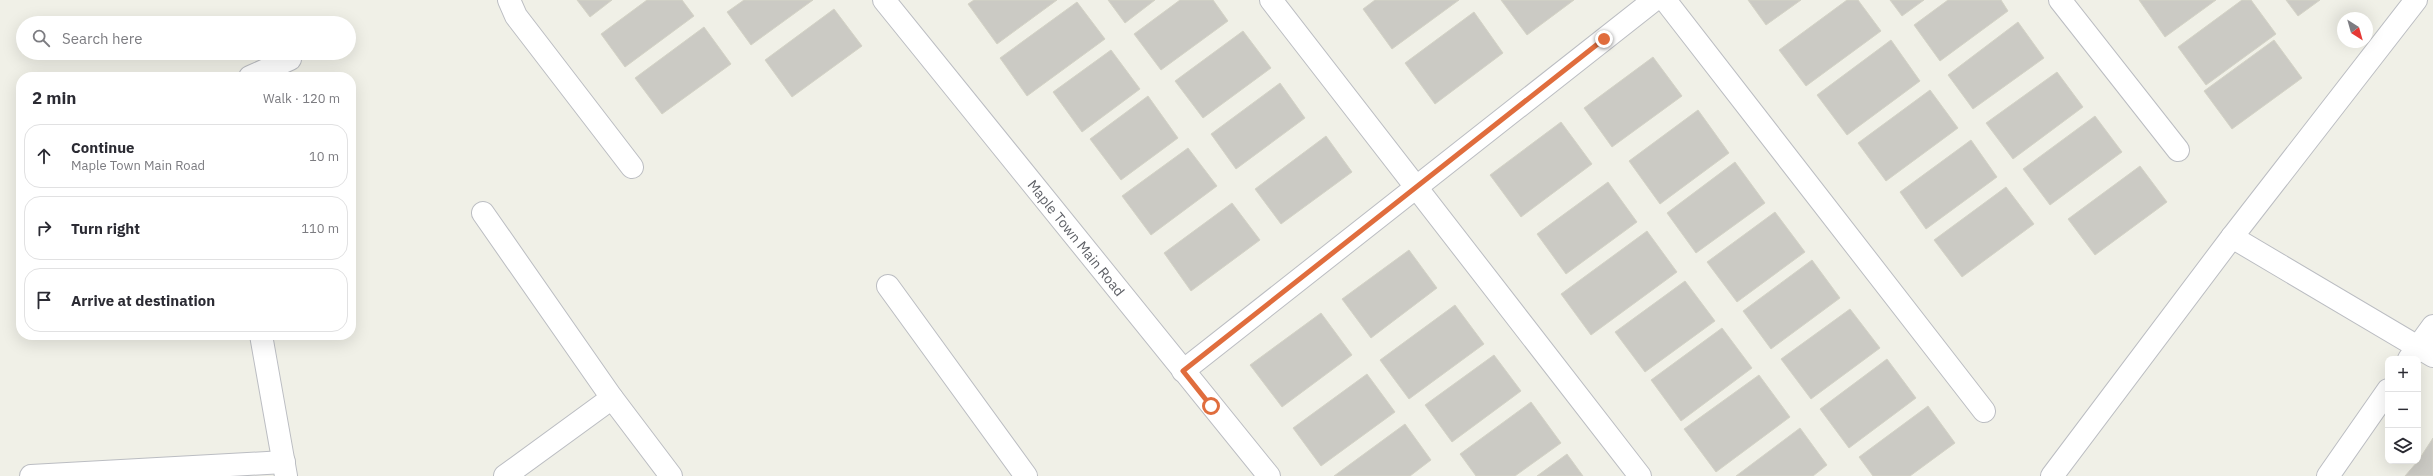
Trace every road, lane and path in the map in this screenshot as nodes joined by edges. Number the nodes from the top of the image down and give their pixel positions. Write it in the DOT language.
graph roads {
  1 [pos="509,0"];
  2 [pos="884,0"];
  3 [pos="1271,0"];
  4 [pos="1654,0"];
  5 [pos="1665,0"];
  6 [pos="2060,0"];
  7 [pos="2416,0"];
  8 [pos="288,60"];
  9 [pos="261,72"];
  10 [pos="2178,150"];
  11 [pos="632,167"];
  12 [pos="1416,187"];
  13 [pos="482,213"];
  14 [pos="2232,237"];
  15 [pos="888,286"];
  16 [pos="2433,326"];
  17 [pos="262,340"];
  18 [pos="2420,354"];
  19 [pos="1183,371"];
  20 [pos="2387,392"];
  21 [pos="612,398"];
  22 [pos="1984,411"];
  23 [pos="285,469"];
  24 [pos="31,476"];
  25 [pos="505,476"];
  26 [pos="671,476"];
  27 [pos="1026,476"];
  28 [pos="1268,476"];
  29 [pos="1640,476"];
  30 [pos="2052,476"];
  31 [pos="2328,476"];
  1 -- 11 [label="street"];
  2 -- 19 [label="street, Maple Town Main Road"];
  3 -- 12 [label="street"];
  4 -- 12 [label="street"];
  5 -- 22 [label="street"];
  6 -- 10 [label="street"];
  7 -- 14 [label="street"];
  8 -- 9 [label="street"];
  12 -- 19 [label="street"];
  12 -- 29 [label="street"];
  13 -- 21 [label="street"];
  14 -- 18 [label="street"];
  14 -- 30 [label="street"];
  15 -- 27 [label="street"];
  16 -- 18 [label="street"];
  17 -- 23 [label="street"];
  19 -- 28 [label="street, Maple Town Main Road"];
  20 -- 31 [label="street"];
  21 -- 25 [label="street"];
  21 -- 26 [label="street"];
  23 -- 24 [label="street"];
}
